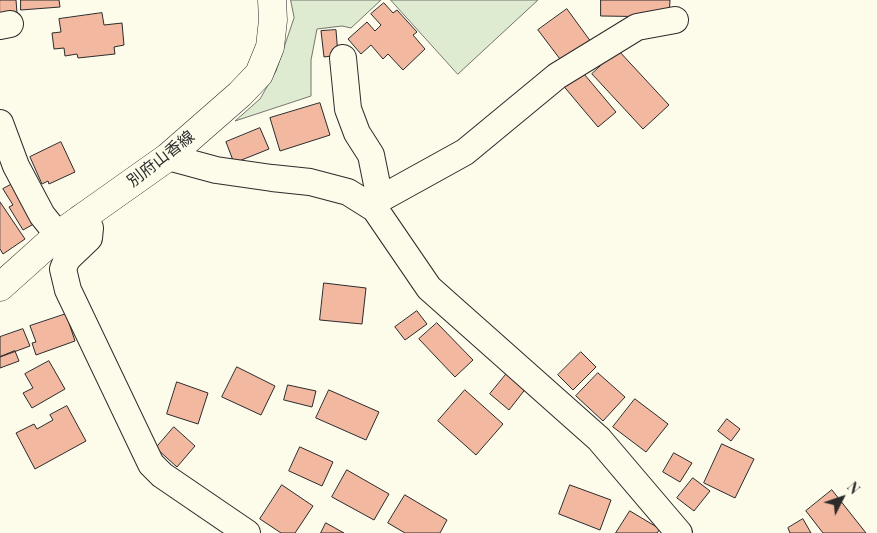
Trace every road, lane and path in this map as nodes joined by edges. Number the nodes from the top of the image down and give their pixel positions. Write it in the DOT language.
graph roads {
  1 [pos="269,7"];
  2 [pos="674,20"];
  3 [pos="343,58"];
  4 [pos="0,123"];
  5 [pos="168,157"];
  6 [pos="8,169"];
  7 [pos="378,204"];
  8 [pos="81,218"];
  9 [pos="58,235"];
  10 [pos="0,287"];
  11 [pos="247,533"];
  12 [pos="679,533"];
  1 -- 5 [label="main road, 別府山香線"];
  2 -- 7 [label="street"];
  3 -- 7 [label="street"];
  4 -- 6 [label="street"];
  5 -- 7 [label="street"];
  5 -- 8 [label="main road, 別府山香線"];
  6 -- 9 [label="street"];
  7 -- 12 [label="street"];
  8 -- 9 [label="main road, 別府山香線"];
  8 -- 11 [label="street"];
  9 -- 10 [label="main road, 別府山香線"];
}
